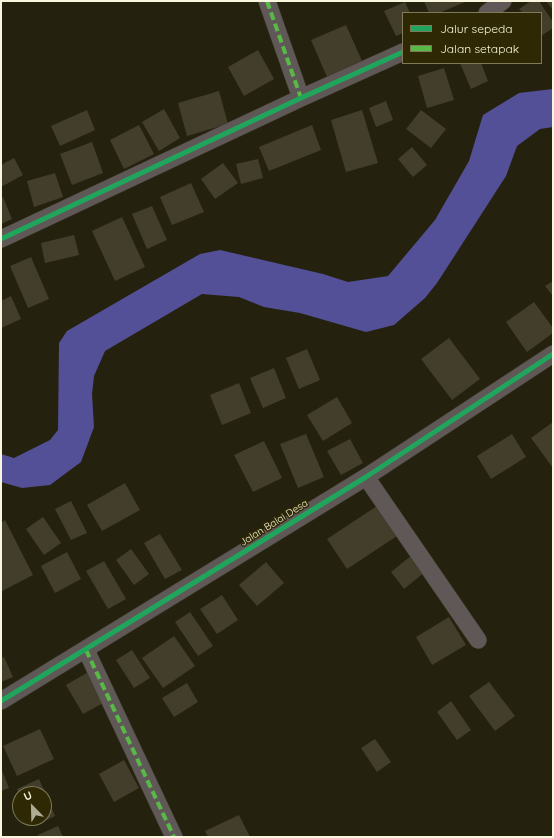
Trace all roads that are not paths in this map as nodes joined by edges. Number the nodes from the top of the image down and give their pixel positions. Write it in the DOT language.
graph roads {
  1 [pos="267,1"];
  2 [pos="503,1"];
  3 [pos="488,12"];
  4 [pos="402,52"];
  5 [pos="301,98"];
  6 [pos="1,239"];
  7 [pos="553,354"];
  8 [pos="366,477"];
  9 [pos="478,640"];
  10 [pos="86,650"];
  11 [pos="1,701"];
  12 [pos="174,837"];
  1 -- 5 [label="street"];
  2 -- 3 [label="street"];
  4 -- 5 [label="street"];
  5 -- 6 [label="street"];
  7 -- 8 [label="street, Jalan Balai Desa"];
  8 -- 9 [label="street"];
  8 -- 10 [label="street, Jalan Balai Desa"];
  10 -- 11 [label="street, Jalan Balai Desa"];
  10 -- 12 [label="street"];
}
